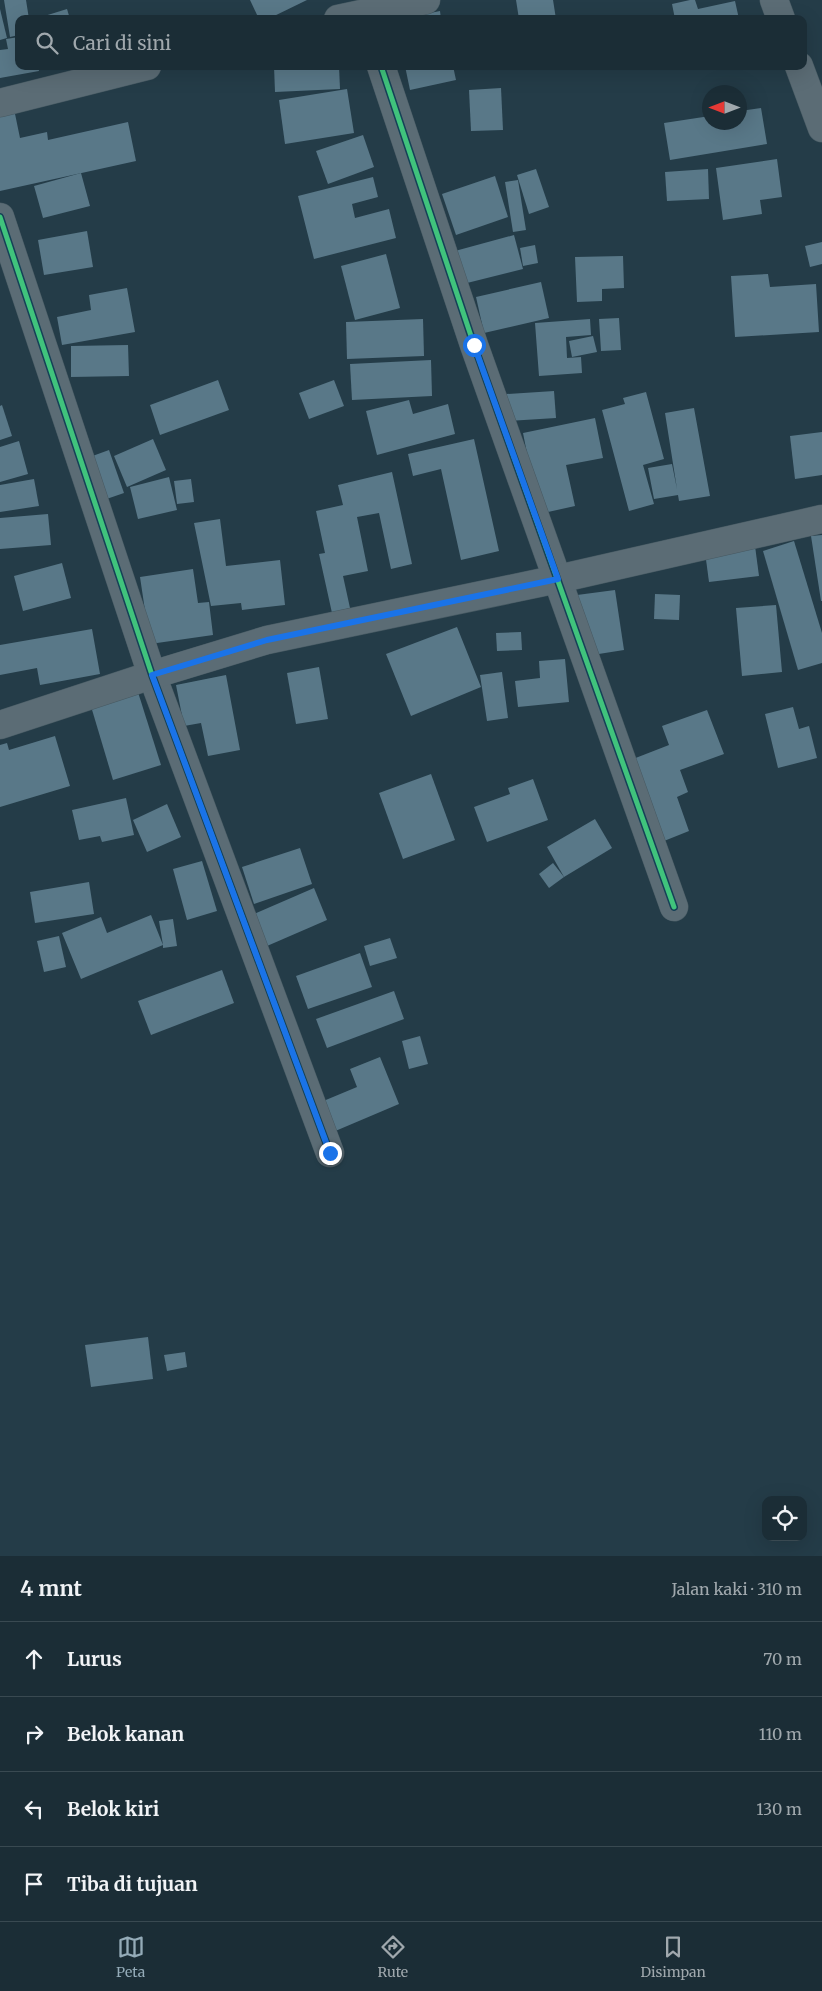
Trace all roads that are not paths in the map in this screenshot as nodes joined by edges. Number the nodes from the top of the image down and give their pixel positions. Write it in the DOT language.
graph roads {
  1 [pos="426,0"];
  2 [pos="774,0"];
  3 [pos="356,12"];
  4 [pos="780,15"];
  5 [pos="132,70"];
  6 [pos="382,70"];
  7 [pos="800,70"];
  8 [pos="0,103"];
  9 [pos="822,128"];
  10 [pos="0,217"];
  11 [pos="822,519"];
  12 [pos="558,579"];
  13 [pos="152,675"];
  14 [pos="0,725"];
  15 [pos="674,907"];
  16 [pos="330,1153"];
  1 -- 3 [label="street"];
  2 -- 4 [label="street"];
  5 -- 8 [label="street"];
  6 -- 12 [label="street"];
  7 -- 9 [label="street"];
  10 -- 13 [label="street"];
  11 -- 12 [label="street"];
  12 -- 13 [label="street"];
  12 -- 15 [label="street"];
  13 -- 14 [label="street"];
  13 -- 16 [label="street"];
}
